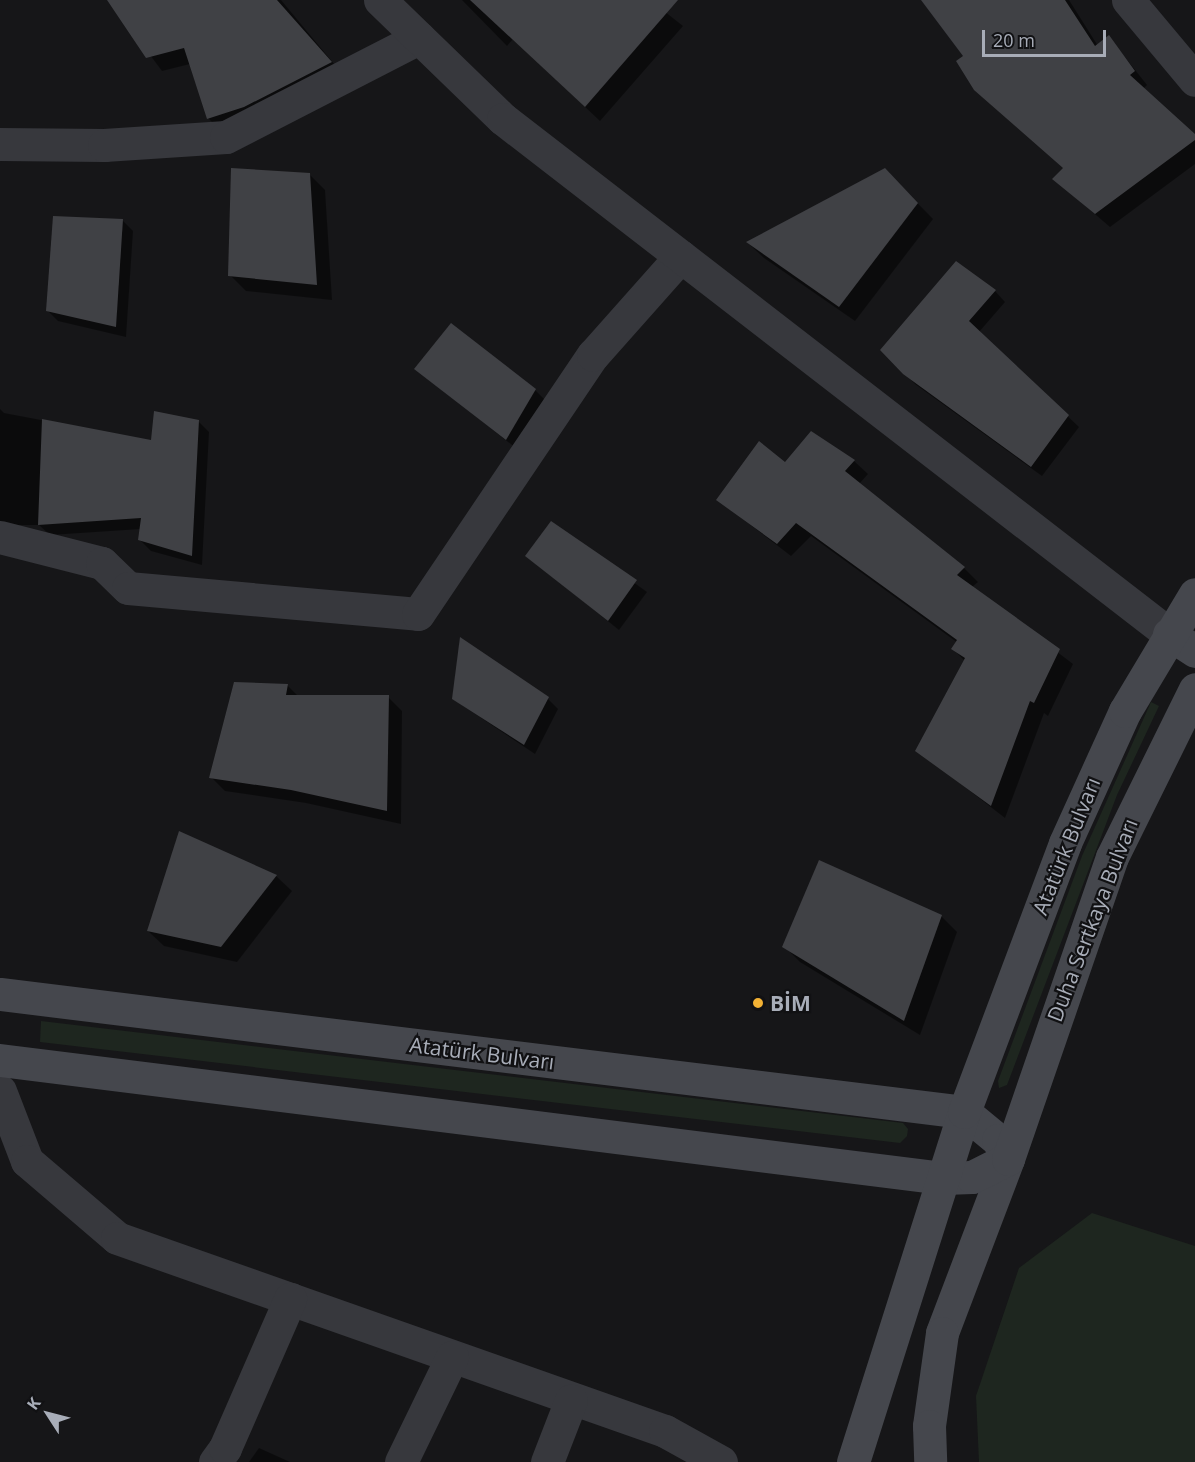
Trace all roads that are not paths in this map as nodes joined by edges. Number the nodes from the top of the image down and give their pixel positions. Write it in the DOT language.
graph roads {
  1 [pos="380,0"];
  2 [pos="1128,0"];
  3 [pos="419,38"];
  4 [pos="1195,80"];
  5 [pos="0,144"];
  6 [pos="681,256"];
  7 [pos="0,537"];
  8 [pos="1195,594"];
  9 [pos="1182,642"];
  10 [pos="1195,689"];
  11 [pos="0,994"];
  12 [pos="0,1060"];
  13 [pos="0,1091"];
  14 [pos="964,1112"];
  15 [pos="1008,1159"];
  16 [pos="944,1178"];
  17 [pos="290,1299"];
  18 [pos="452,1358"];
  19 [pos="570,1400"];
  20 [pos="216,1462"];
  21 [pos="401,1462"];
  22 [pos="547,1462"];
  23 [pos="721,1462"];
  24 [pos="853,1462"];
  25 [pos="930,1462"];
  1 -- 3 [label="street"];
  2 -- 4 [label="street"];
  3 -- 5 [label="street"];
  3 -- 6 [label="street"];
  6 -- 7 [label="street"];
  6 -- 9 [label="street"];
  8 -- 9 [label="main road, Atatürk Bulvarı"];
  9 -- 14 [label="main road, Atatürk Bulvarı"];
  10 -- 15 [label="main road, Duha Sertkaya Bulvarı"];
  11 -- 14 [label="main road, Atatürk Bulvarı"];
  12 -- 16 [label="main road"];
  13 -- 17 [label="street"];
  14 -- 15 [label="main road"];
  14 -- 16 [label="main road, Atatürk Bulvarı"];
  15 -- 16 [label="main road"];
  15 -- 25 [label="main road, Duha Sertkaya Bulvarı"];
  16 -- 24 [label="main road, Atatürk Bulvarı"];
  17 -- 18 [label="street"];
  17 -- 20 [label="street"];
  18 -- 19 [label="street"];
  18 -- 21 [label="street"];
  19 -- 22 [label="street"];
  19 -- 23 [label="street"];
}
